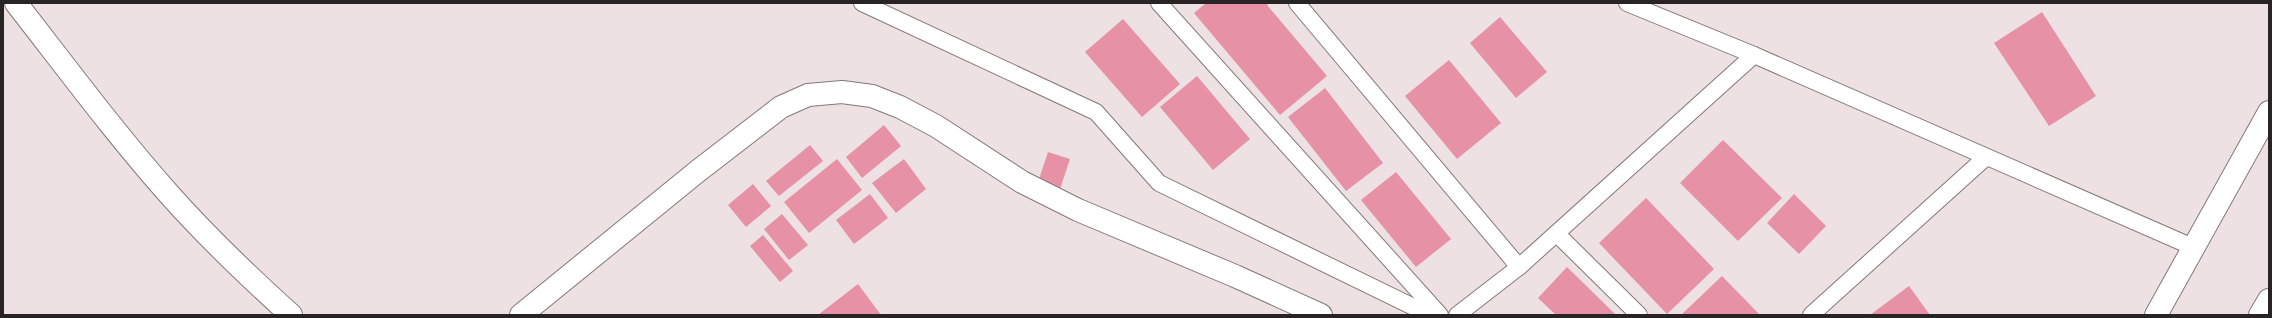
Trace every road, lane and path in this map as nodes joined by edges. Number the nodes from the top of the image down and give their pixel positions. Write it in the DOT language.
graph roads {
  1 [pos="16,3"];
  2 [pos="862,3"];
  3 [pos="1159,3"];
  4 [pos="1297,3"];
  5 [pos="1627,3"];
  6 [pos="1754,55"];
  7 [pos="2269,112"];
  8 [pos="1985,158"];
  9 [pos="1557,234"];
  10 [pos="2195,248"];
  11 [pos="1518,267"];
  12 [pos="2269,300"];
  13 [pos="291,315"];
  14 [pos="521,315"];
  15 [pos="1321,315"];
  16 [pos="1430,315"];
  17 [pos="1440,315"];
  18 [pos="1457,315"];
  19 [pos="1639,315"];
  20 [pos="1811,315"];
  21 [pos="2156,315"];
  22 [pos="2260,315"];
  1 -- 13 [label="street"];
  2 -- 16 [label="lane"];
  3 -- 17 [label="lane"];
  4 -- 11 [label="lane"];
  5 -- 6 [label="lane"];
  6 -- 8 [label="lane"];
  6 -- 9 [label="lane"];
  7 -- 10 [label="street"];
  8 -- 10 [label="lane"];
  8 -- 20 [label="lane"];
  9 -- 11 [label="lane"];
  9 -- 19 [label="lane"];
  10 -- 21 [label="street"];
  11 -- 18 [label="lane"];
  12 -- 22 [label="street"];
  14 -- 15 [label="street"];
}
